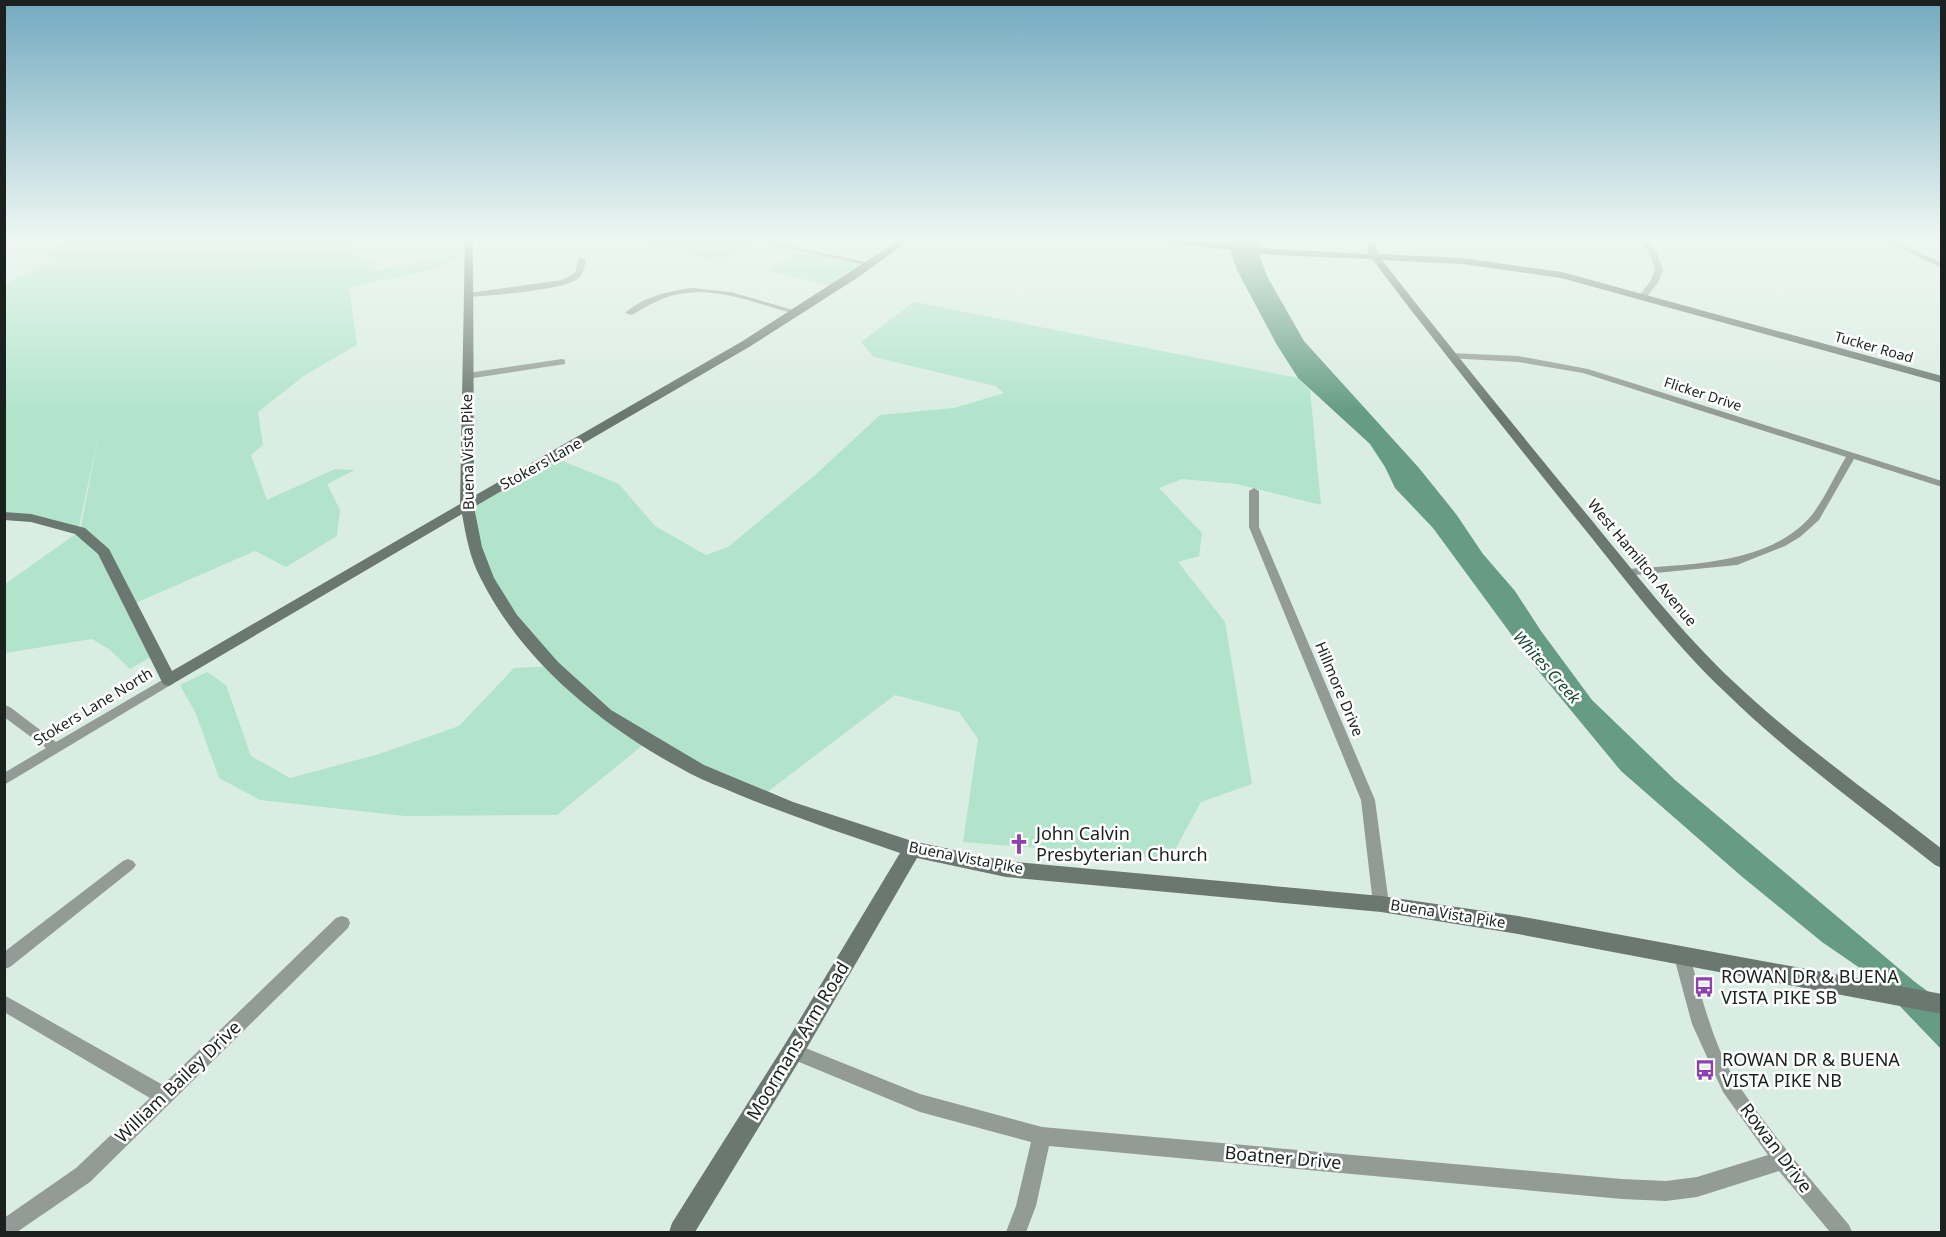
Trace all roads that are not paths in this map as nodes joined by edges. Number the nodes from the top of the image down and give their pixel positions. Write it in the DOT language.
graph roads {
  1 [pos="468,297"];
  2 [pos="656,297"];
  3 [pos="734,297"];
  4 [pos="820,297"];
  5 [pos="1405,297"];
  6 [pos="1646,297"];
  7 [pos="796,312"];
  8 [pos="629,313"];
  9 [pos="1451,356"];
  10 [pos="562,362"];
  11 [pos="467,376"];
  12 [pos="1941,380"];
  13 [pos="1852,455"];
  14 [pos="1941,484"];
  15 [pos="1254,490"];
  16 [pos="467,505"];
  17 [pos="4,516"];
  18 [pos="1629,573"];
  19 [pos="169,680"];
  20 [pos="5,710"];
  21 [pos="56,749"];
  22 [pos="4,780"];
  23 [pos="912,849"];
  24 [pos="1941,860"];
  25 [pos="128,865"];
  26 [pos="1381,904"];
  27 [pos="342,923"];
  28 [pos="1682,957"];
  29 [pos="4,962"];
  30 [pos="4,1003"];
  31 [pos="1941,1004"];
  32 [pos="793,1051"];
  33 [pos="164,1096"];
  34 [pos="1042,1136"];
  35 [pos="1783,1160"];
  36 [pos="4,1230"];
  37 [pos="681,1233"];
  38 [pos="1016,1233"];
  39 [pos="1842,1233"];
  1 -- 11 [label="street, Buena Vista Pike"];
  2 -- 8 [label="street"];
  3 -- 7 [label="street"];
  4 -- 7 [label="street, Stokers Lane"];
  5 -- 9 [label="street, West Hamilton Avenue"];
  6 -- 12 [label="street, Tucker Road"];
  7 -- 16 [label="street, Stokers Lane"];
  9 -- 13 [label="street, Flicker Drive"];
  9 -- 18 [label="street, West Hamilton Avenue"];
  10 -- 11 [label="street"];
  11 -- 16 [label="street, Buena Vista Pike"];
  13 -- 14 [label="street, Flicker Drive"];
  13 -- 18 [label="street"];
  15 -- 26 [label="street, Hillmore Drive"];
  16 -- 19 [label="street, Stokers Lane"];
  16 -- 23 [label="street, Buena Vista Pike"];
  17 -- 19 [label="street"];
  18 -- 24 [label="street, West Hamilton Avenue"];
  19 -- 21 [label="street, Stokers Lane North"];
  20 -- 21 [label="street"];
  21 -- 22 [label="street, Stokers Lane North"];
  23 -- 26 [label="street, Buena Vista Pike"];
  23 -- 32 [label="street, Moormans Arm Road"];
  25 -- 29 [label="street"];
  26 -- 28 [label="street, Buena Vista Pike"];
  27 -- 33 [label="street, William Bailey Drive"];
  28 -- 31 [label="street, Buena Vista Pike"];
  28 -- 35 [label="street, Rowan Drive"];
  30 -- 33 [label="street"];
  32 -- 34 [label="street, Boatner Drive"];
  32 -- 37 [label="street, Moormans Arm Road"];
  33 -- 36 [label="street, William Bailey Drive"];
  34 -- 35 [label="street, Boatner Drive"];
  34 -- 38 [label="street"];
  35 -- 39 [label="street, Rowan Drive"];
}
